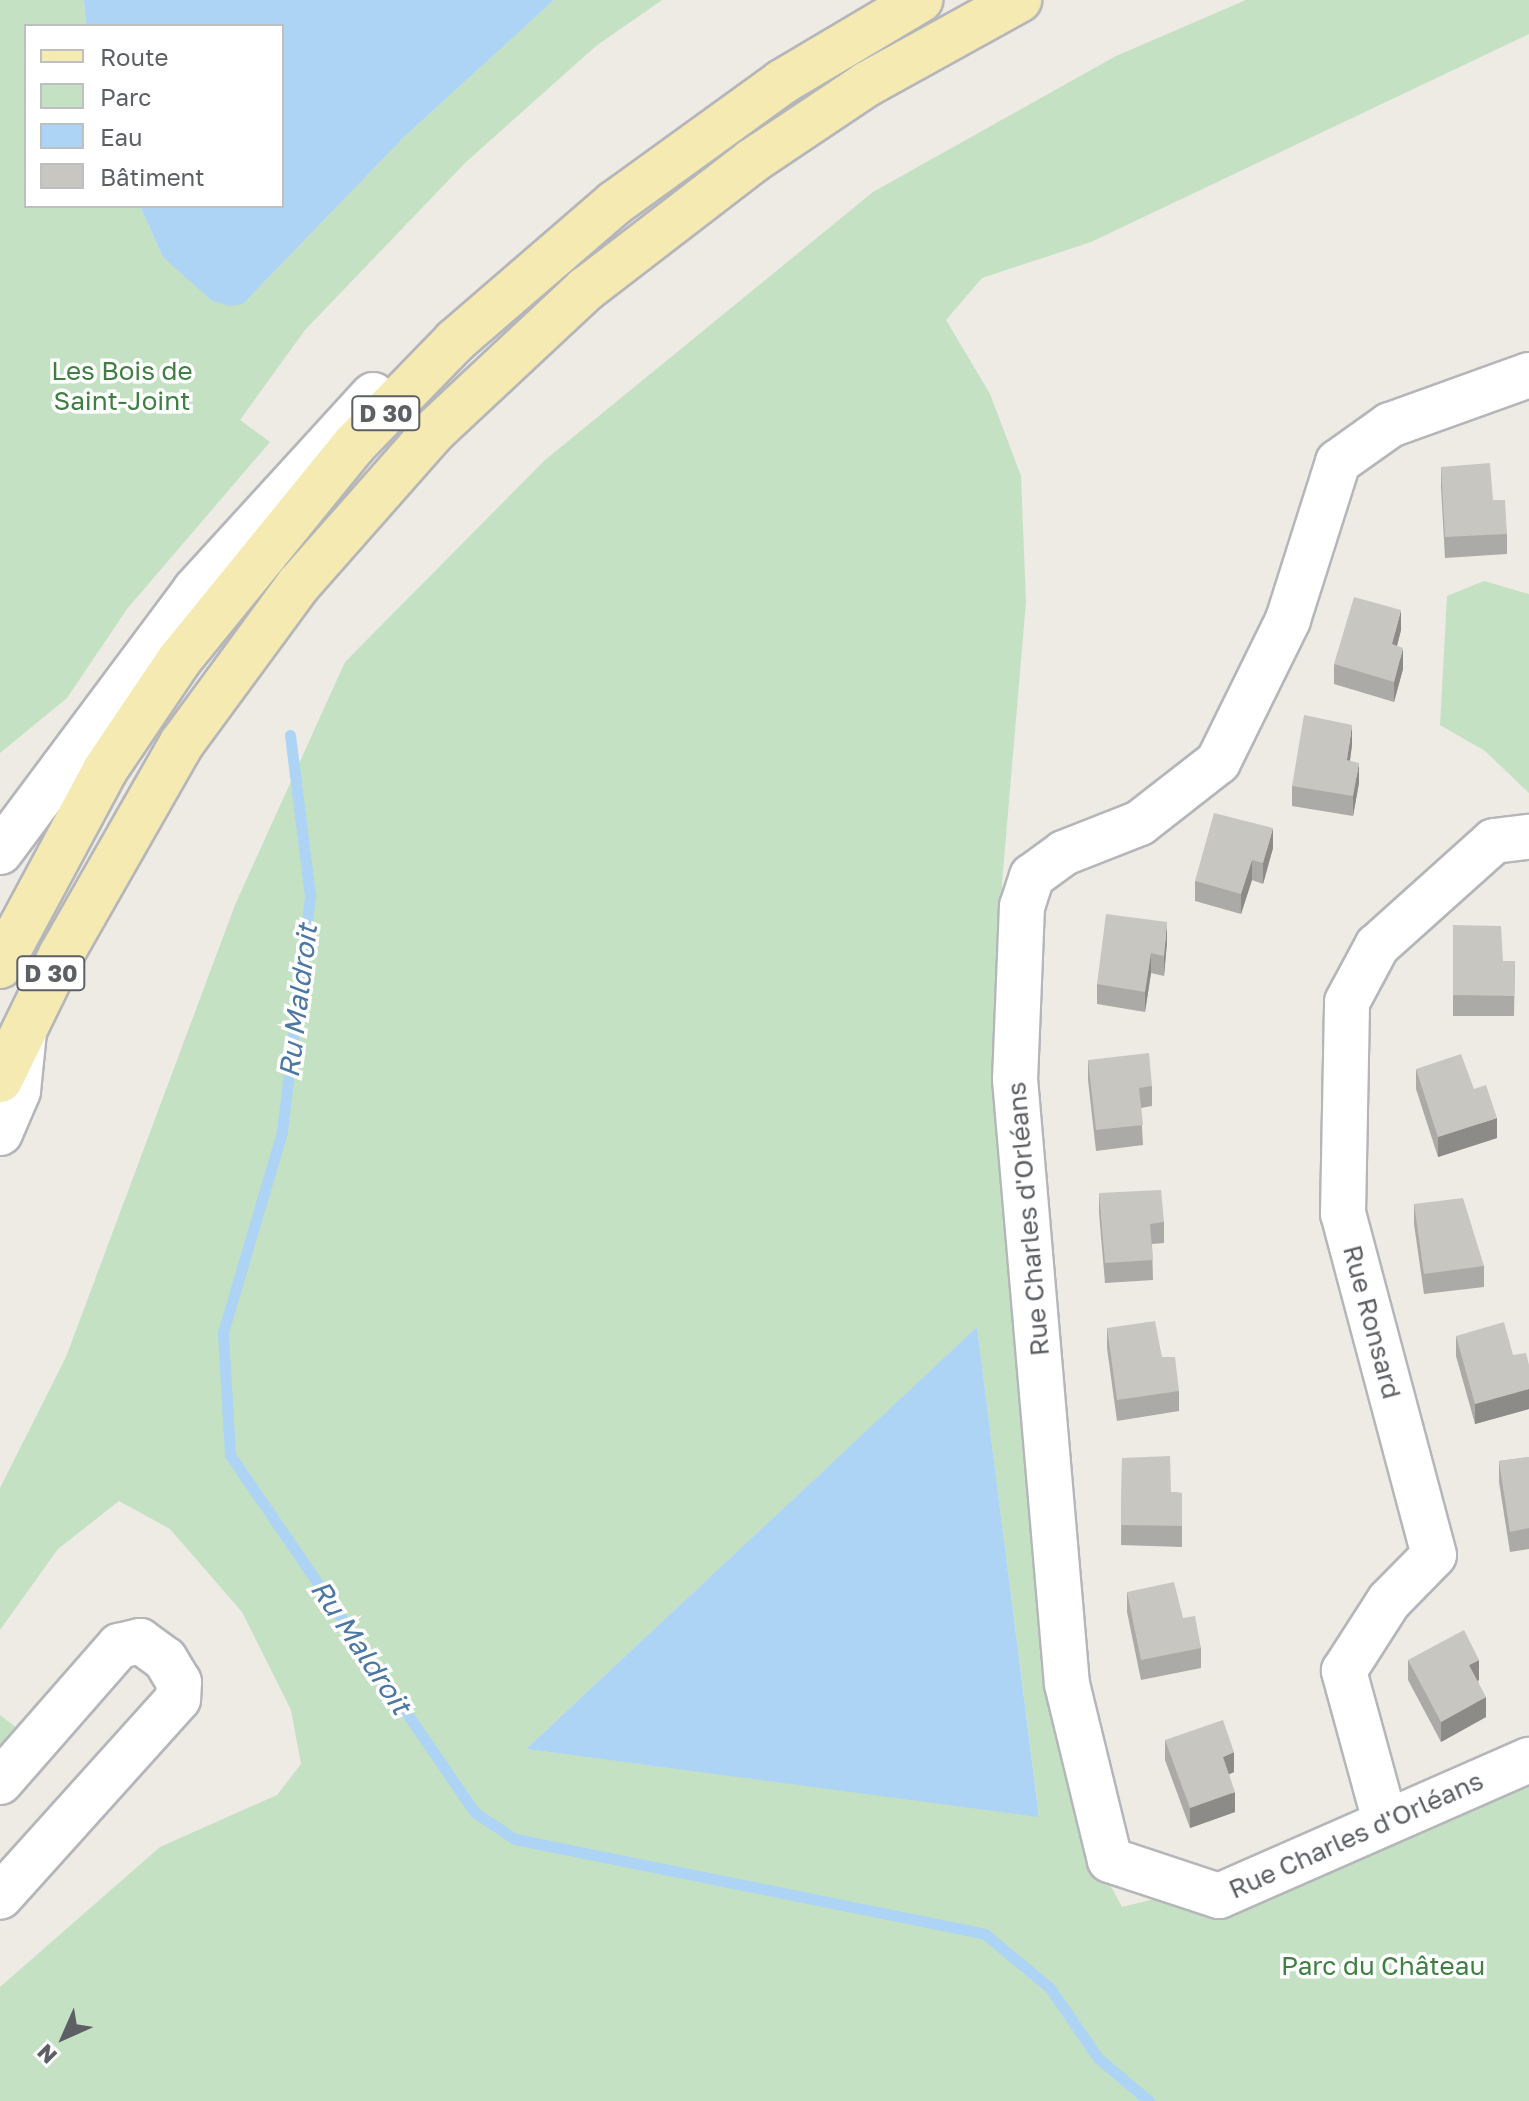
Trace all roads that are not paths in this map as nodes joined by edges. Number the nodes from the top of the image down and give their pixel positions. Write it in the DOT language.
graph roads {
  1 [pos="920,0"];
  2 [pos="1019,0"];
  3 [pos="438,360"];
  4 [pos="1529,375"];
  5 [pos="1512,839"];
  6 [pos="0,852"];
  7 [pos="0,966"];
  8 [pos="25,1024"];
  9 [pos="0,1080"];
  10 [pos="0,1133"];
  11 [pos="1529,1760"];
  12 [pos="0,1782"];
  13 [pos="1385,1821"];
  14 [pos="4,1888"];
  1 -- 3 [label="main road, D 30"];
  2 -- 8 [label="main road, D 30"];
  3 -- 6 [label="street"];
  3 -- 7 [label="main road, D 30"];
  4 -- 13 [label="street, Rue Charles d'Orléans"];
  5 -- 13 [label="street, Rue Ronsard"];
  8 -- 9 [label="main road, D 30"];
  8 -- 10 [label="street"];
  11 -- 13 [label="street, Rue Charles d'Orléans"];
  12 -- 14 [label="street"];
}
